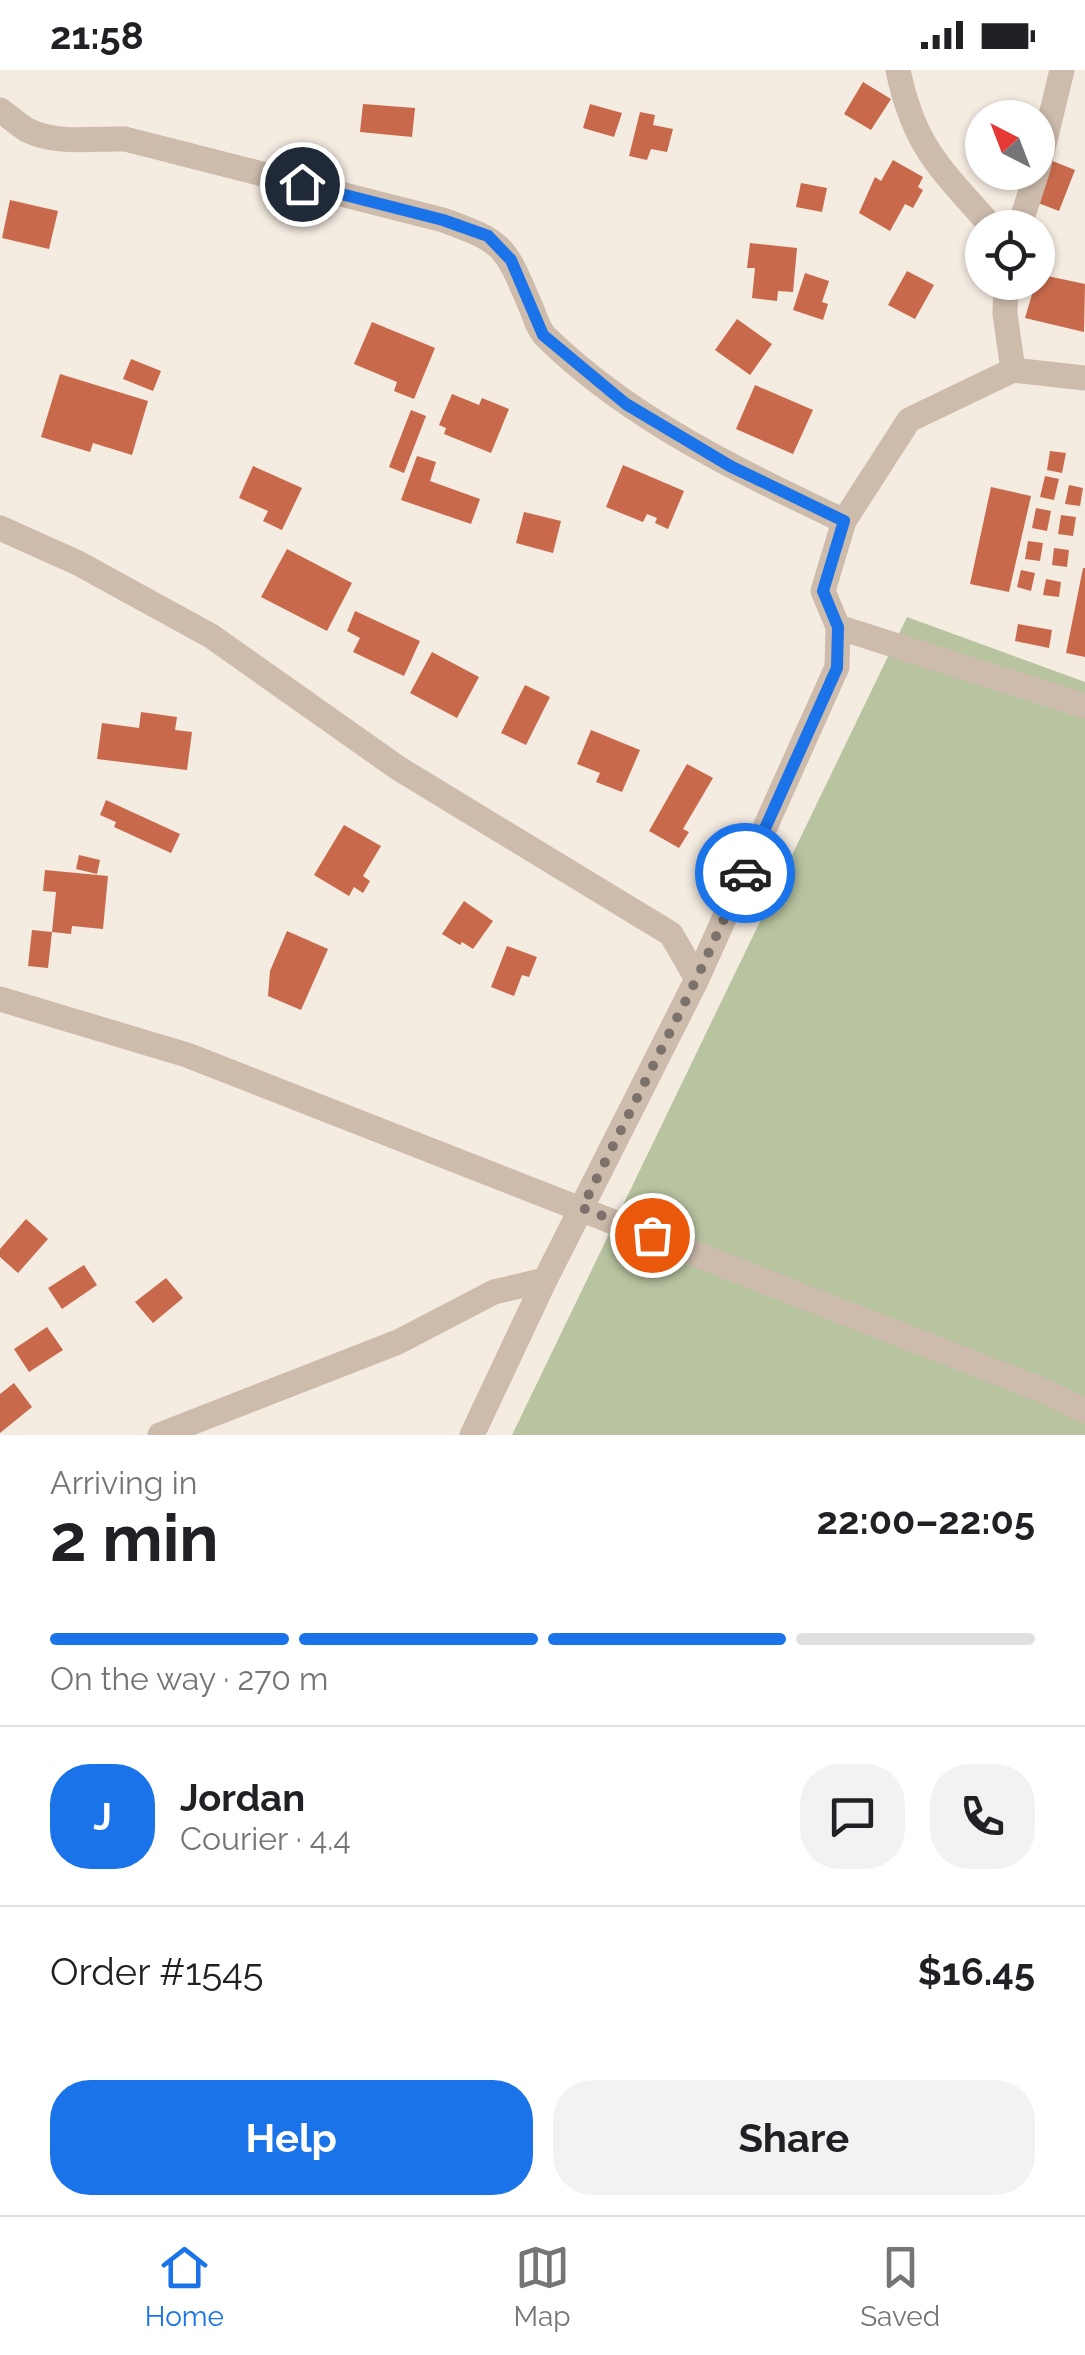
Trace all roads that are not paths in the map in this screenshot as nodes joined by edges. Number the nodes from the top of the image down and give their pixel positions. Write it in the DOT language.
graph roads {
  1 [pos="898,70"];
  2 [pos="1062,70"];
  3 [pos="1055,100"];
  4 [pos="0,110"];
  5 [pos="976,210"];
  6 [pos="1005,300"];
  7 [pos="1013,370"];
  8 [pos="1085,378"];
  9 [pos="844,521"];
  10 [pos="0,528"];
  11 [pos="838,627"];
  12 [pos="1085,706"];
  13 [pos="697,978"];
  14 [pos="0,998"];
  15 [pos="582,1208"];
  16 [pos="545,1280"];
  17 [pos="1085,1411"];
  18 [pos="160,1435"];
  19 [pos="472,1435"];
  1 -- 5 [label="street"];
  2 -- 3 [label="street"];
  4 -- 9 [label="street"];
  6 -- 7 [label="street"];
  7 -- 8 [label="street"];
  7 -- 9 [label="street"];
  9 -- 11 [label="street"];
  10 -- 13 [label="street"];
  11 -- 12 [label="street"];
  11 -- 13 [label="street"];
  13 -- 15 [label="street"];
  14 -- 15 [label="street"];
  15 -- 16 [label="street"];
  15 -- 17 [label="street"];
  16 -- 18 [label="street"];
  16 -- 19 [label="street"];
}
